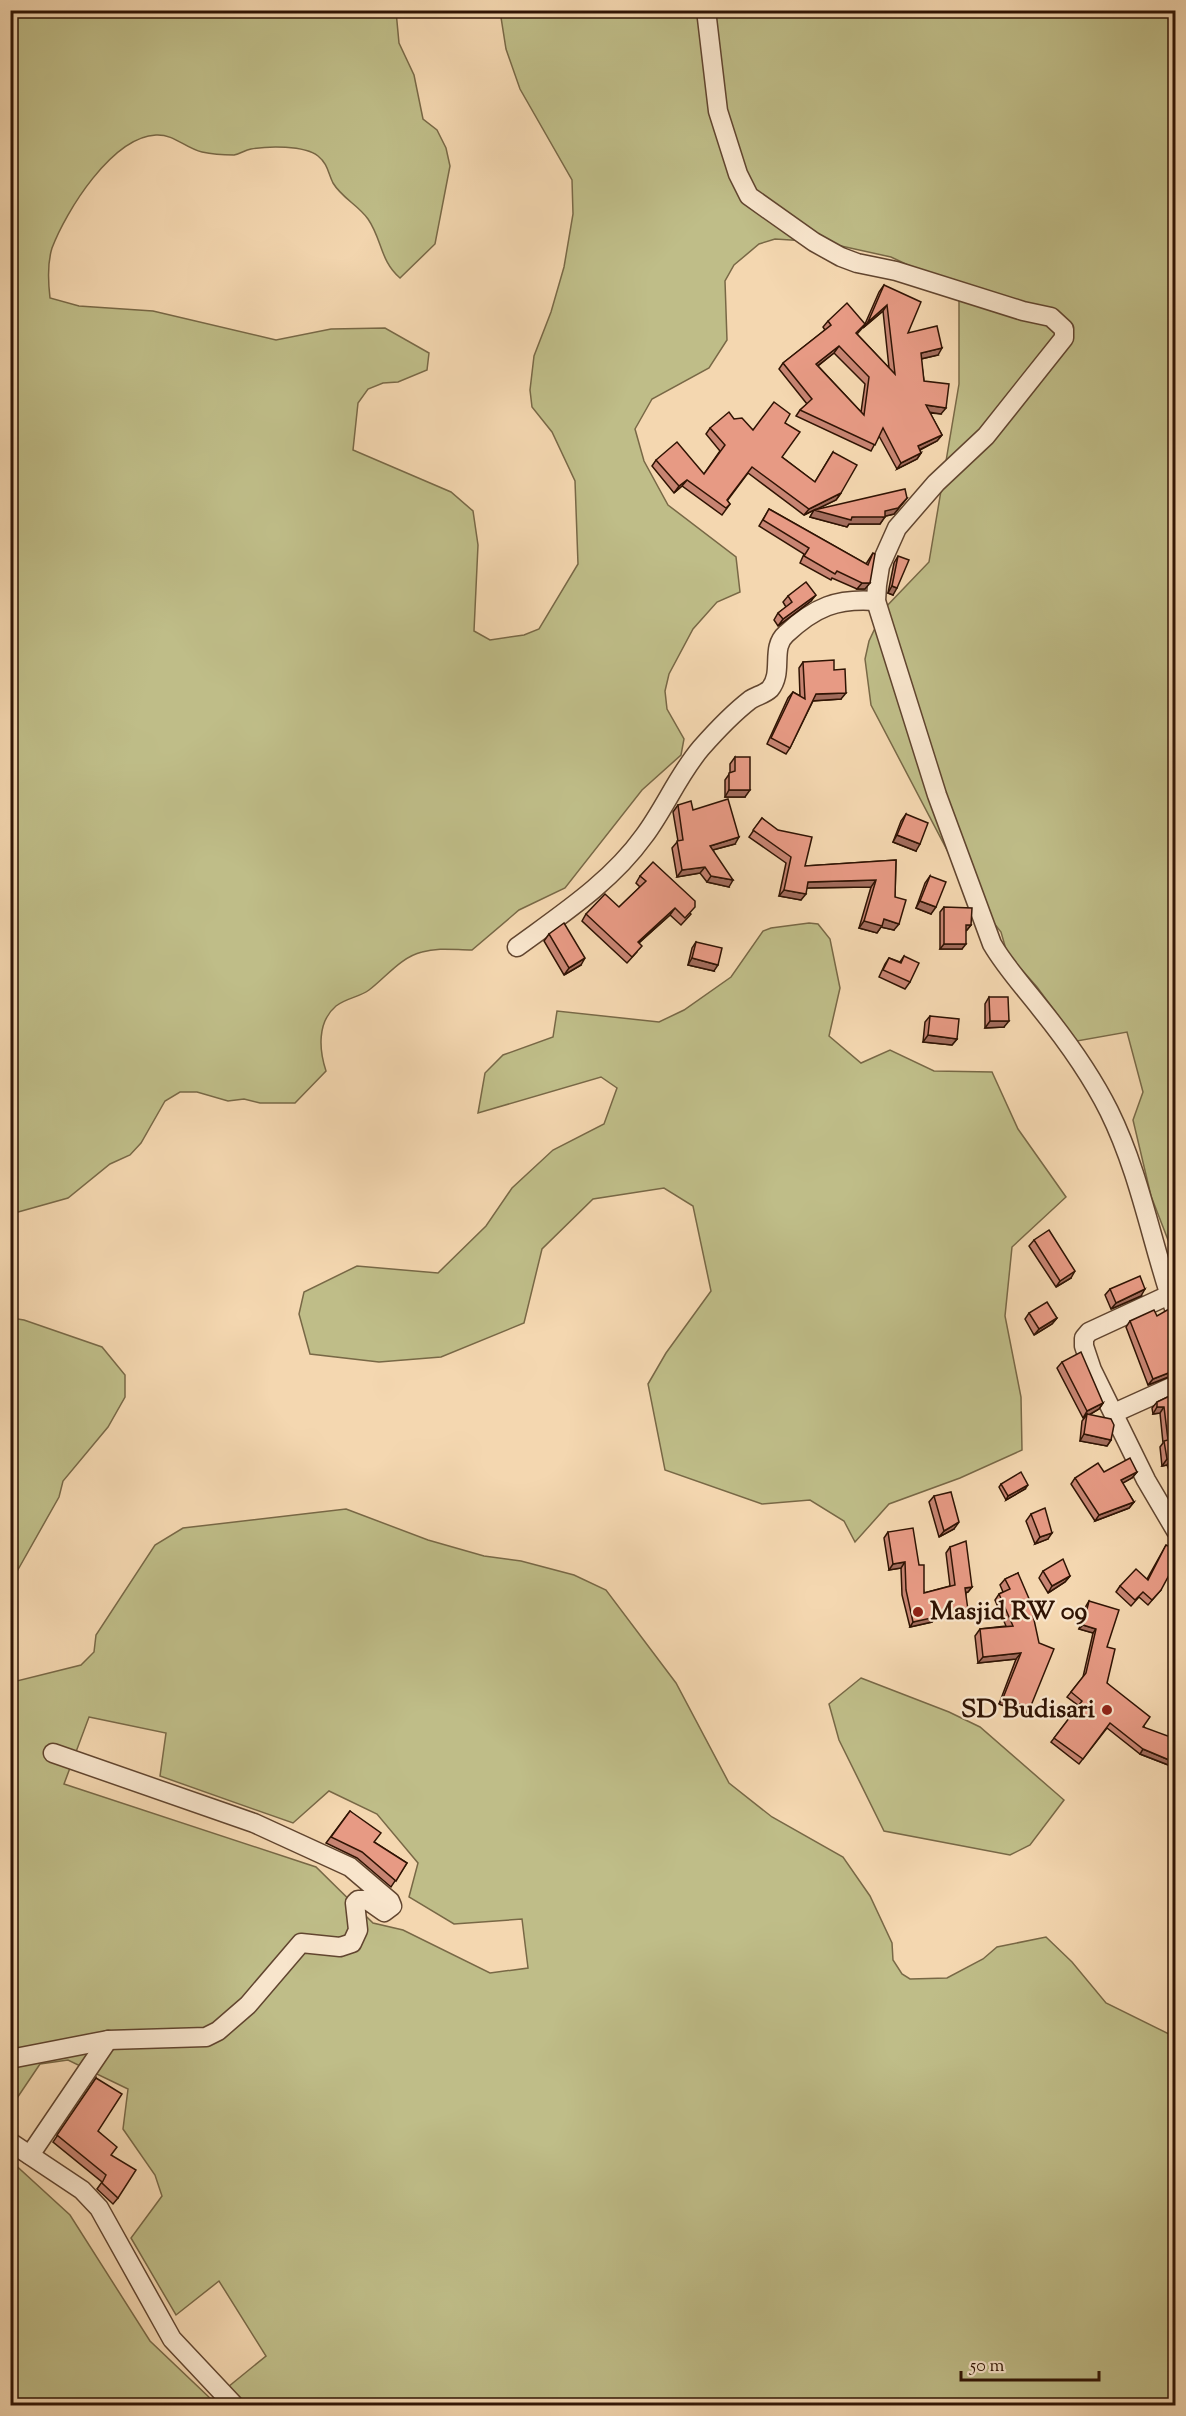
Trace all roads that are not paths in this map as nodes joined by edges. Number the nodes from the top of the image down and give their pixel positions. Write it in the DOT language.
graph roads {
  1 [pos="706,10"];
  2 [pos="876,601"];
  3 [pos="517,947"];
  4 [pos="1169,1295"];
  5 [pos="1176,1314"];
  6 [pos="1176,1385"];
  7 [pos="1114,1413"];
  8 [pos="1176,1531"];
  9 [pos="53,1753"];
  10 [pos="108,2040"];
  11 [pos="10,2059"];
  12 [pos="10,2142"];
  13 [pos="30,2155"];
  14 [pos="235,2406"];
  1 -- 2 [label="street"];
  2 -- 3 [label="street"];
  2 -- 4 [label="street"];
  4 -- 5 [label="street"];
  4 -- 7 [label="street"];
  6 -- 7 [label="street"];
  7 -- 8 [label="street"];
  9 -- 10 [label="street"];
  10 -- 11 [label="street"];
  10 -- 13 [label="street"];
  12 -- 13 [label="street"];
  13 -- 14 [label="street"];
}
